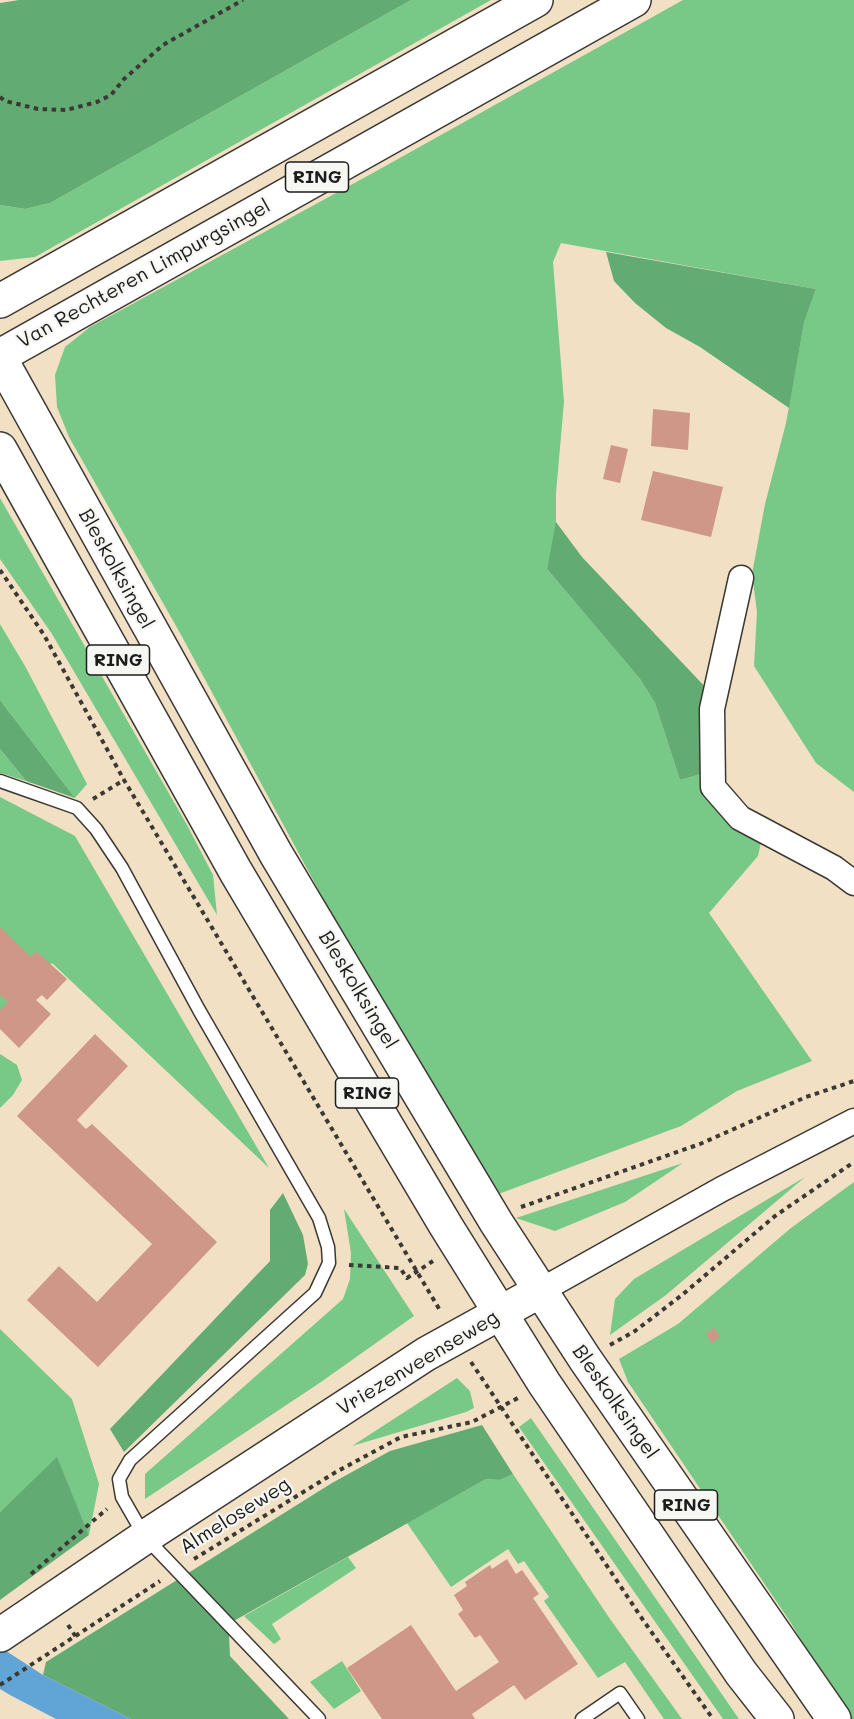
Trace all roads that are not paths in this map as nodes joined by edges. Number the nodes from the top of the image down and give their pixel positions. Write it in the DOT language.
graph roads {
  1 [pos="537,0"];
  2 [pos="634,0"];
  3 [pos="0,301"];
  4 [pos="0,357"];
  5 [pos="0,449"];
  6 [pos="741,578"];
  7 [pos="0,781"];
  8 [pos="854,883"];
  9 [pos="854,1121"];
  10 [pos="540,1291"];
  11 [pos="500,1313"];
  12 [pos="145,1537"];
  13 [pos="0,1635"];
  14 [pos="319,1719"];
  15 [pos="582,1719"];
  16 [pos="638,1719"];
  17 [pos="777,1719"];
  18 [pos="834,1719"];
  1 -- 3 [label="main road, RING"];
  2 -- 4 [label="main road, Van Rechteren Limpurgsingel / RING"];
  4 -- 10 [label="main road, Bleskolksingel / RING"];
  5 -- 11 [label="main road, RING"];
  6 -- 8 [label="street"];
  7 -- 12 [label="lane"];
  9 -- 10 [label="street, Vriezenveenseweg"];
  10 -- 11 [label="main road, Vriezenveenseweg"];
  10 -- 18 [label="main road, Bleskolksingel / RING"];
  11 -- 12 [label="main road, Vriezenveenseweg"];
  11 -- 17 [label="main road, RING"];
  12 -- 13 [label="main road, Vriezenveenseweg"];
  12 -- 14 [label="lane"];
  15 -- 16 [label="lane"];
}
